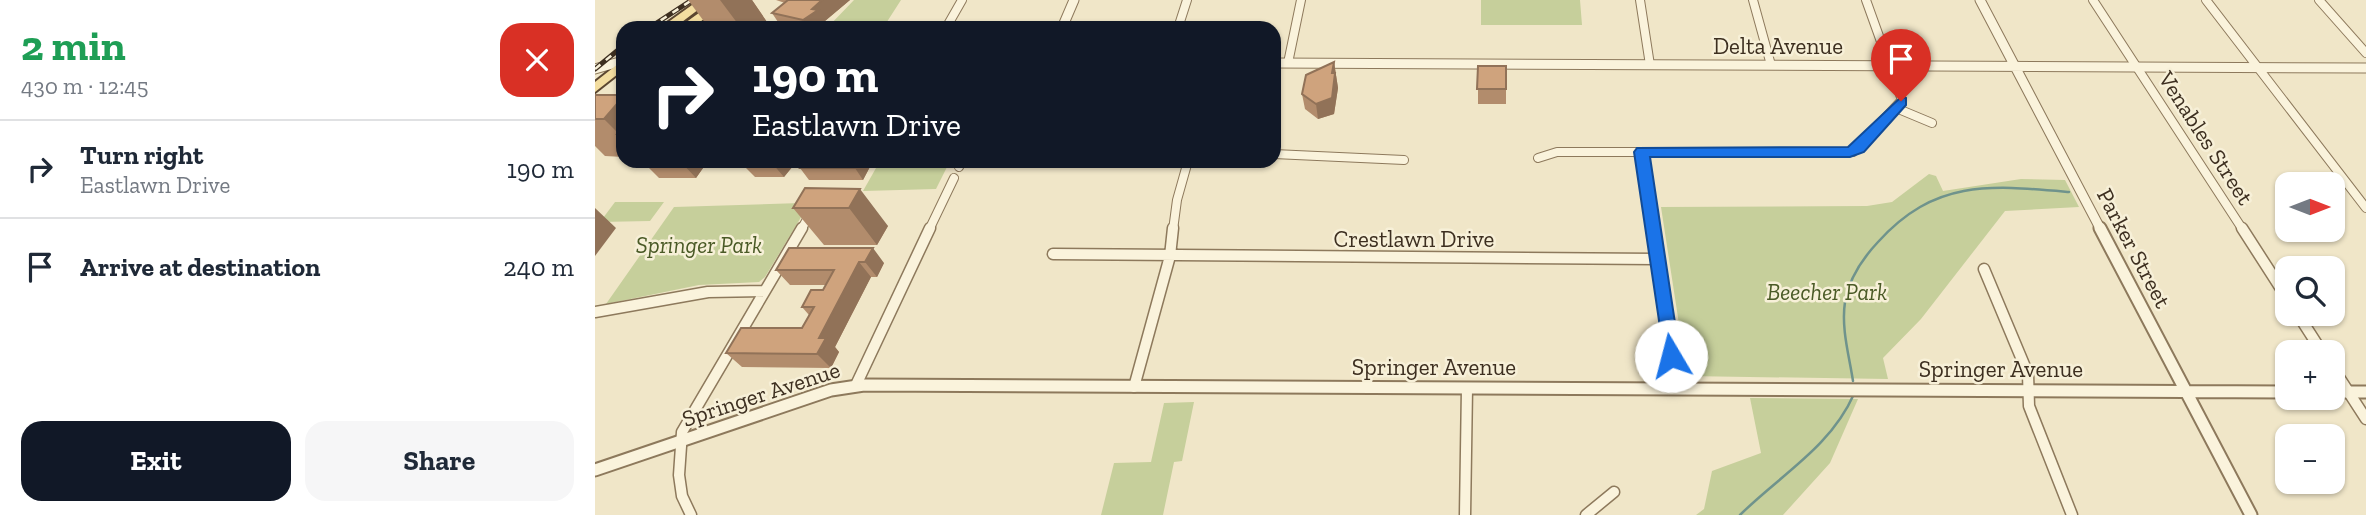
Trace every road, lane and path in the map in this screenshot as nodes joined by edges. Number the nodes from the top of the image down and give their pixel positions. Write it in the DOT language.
graph roads {
  1 [pos="706,0"];
  2 [pos="724,0"];
  3 [pos="962,0"];
  4 [pos="1075,0"];
  5 [pos="1187,0"];
  6 [pos="1301,0"];
  7 [pos="1640,0"];
  8 [pos="1753,0"];
  9 [pos="1866,0"];
  10 [pos="1980,0"];
  11 [pos="2093,0"];
  12 [pos="2206,0"];
  13 [pos="2319,0"];
  14 [pos="676,21"];
  15 [pos="694,21"];
  16 [pos="951,21"];
  17 [pos="1065,21"];
  18 [pos="1180,21"];
  19 [pos="2366,53"];
  20 [pos="1281,63"];
  21 [pos="1288,63"];
  22 [pos="1650,65"];
  23 [pos="1771,65"];
  24 [pos="2014,65"];
  25 [pos="1890,66"];
  26 [pos="2136,66"];
  27 [pos="2257,67"];
  28 [pos="616,68"];
  29 [pos="2366,68"];
  30 [pos="595,71"];
  31 [pos="616,72"];
  32 [pos="616,74"];
  33 [pos="595,88"];
  34 [pos="595,98"];
  35 [pos="1896,108"];
  36 [pos="1932,123"];
  37 [pos="1642,152"];
  38 [pos="1281,154"];
  39 [pos="1538,158"];
  40 [pos="1404,160"];
  41 [pos="1186,168"];
  42 [pos="954,178"];
  43 [pos="815,206"];
  44 [pos="2366,208"];
  45 [pos="1053,254"];
  46 [pos="1170,256"];
  47 [pos="1657,259"];
  48 [pos="1984,269"];
  49 [pos="2275,280"];
  50 [pos="764,291"];
  51 [pos="595,312"];
  52 [pos="1674,376"];
  53 [pos="856,386"];
  54 [pos="2345,386"];
  55 [pos="1135,387"];
  56 [pos="1467,388"];
  57 [pos="2028,390"];
  58 [pos="2186,391"];
  59 [pos="2275,392"];
  60 [pos="2345,392"];
  61 [pos="2349,392"];
  62 [pos="2366,392"];
  63 [pos="2366,419"];
  64 [pos="681,441"];
  65 [pos="595,470"];
  66 [pos="1614,492"];
  67 [pos="691,515"];
  68 [pos="1465,515"];
  69 [pos="1585,515"];
  70 [pos="2072,515"];
  71 [pos="2251,515"];
  1 -- 14 [label="main road"];
  2 -- 15 [label="main road"];
  3 -- 16 [label="street"];
  4 -- 17 [label="street"];
  5 -- 18 [label="street"];
  6 -- 21 [label="street"];
  7 -- 22 [label="street"];
  8 -- 23 [label="street"];
  9 -- 25 [label="street"];
  10 -- 24 [label="street, Parker Street"];
  11 -- 26 [label="street, Venables Street"];
  12 -- 27 [label="street"];
  13 -- 19 [label="street"];
  20 -- 21 [label="street, Delta Avenue"];
  21 -- 22 [label="street, Delta Avenue"];
  22 -- 23 [label="street, Delta Avenue"];
  23 -- 25 [label="street, Delta Avenue"];
  24 -- 25 [label="street, Delta Avenue"];
  24 -- 26 [label="street, Delta Avenue"];
  24 -- 58 [label="street, Parker Street"];
  25 -- 35 [label="street"];
  26 -- 27 [label="street, Delta Avenue"];
  26 -- 49 [label="street, Venables Street"];
  27 -- 29 [label="street, Delta Avenue"];
  27 -- 44 [label="street"];
  28 -- 30 [label="street"];
  31 -- 33 [label="main road"];
  32 -- 34 [label="main road"];
  35 -- 36 [label="street"];
  35 -- 37 [label="street"];
  37 -- 39 [label="street"];
  37 -- 47 [label="street"];
  38 -- 40 [label="street"];
  41 -- 46 [label="street"];
  42 -- 53 [label="street"];
  43 -- 50 [label="street"];
  45 -- 46 [label="street, Crestlawn Drive"];
  46 -- 47 [label="street, Crestlawn Drive"];
  46 -- 55 [label="street"];
  47 -- 52 [label="street"];
  48 -- 57 [label="street"];
  50 -- 51 [label="street"];
  50 -- 64 [label="street"];
  53 -- 55 [label="street, Springer Avenue"];
  53 -- 64 [label="street, Springer Avenue"];
  54 -- 61 [label="street"];
  55 -- 56 [label="street, Springer Avenue"];
  56 -- 57 [label="street, Springer Avenue"];
  56 -- 68 [label="street"];
  57 -- 58 [label="street, Springer Avenue"];
  57 -- 70 [label="street"];
  58 -- 59 [label="street, Springer Avenue"];
  58 -- 71 [label="street, Parker Street"];
  60 -- 61 [label="street"];
  61 -- 62 [label="street"];
  61 -- 63 [label="street"];
  64 -- 65 [label="street, Springer Avenue"];
  64 -- 67 [label="street"];
  66 -- 69 [label="street"];
}
